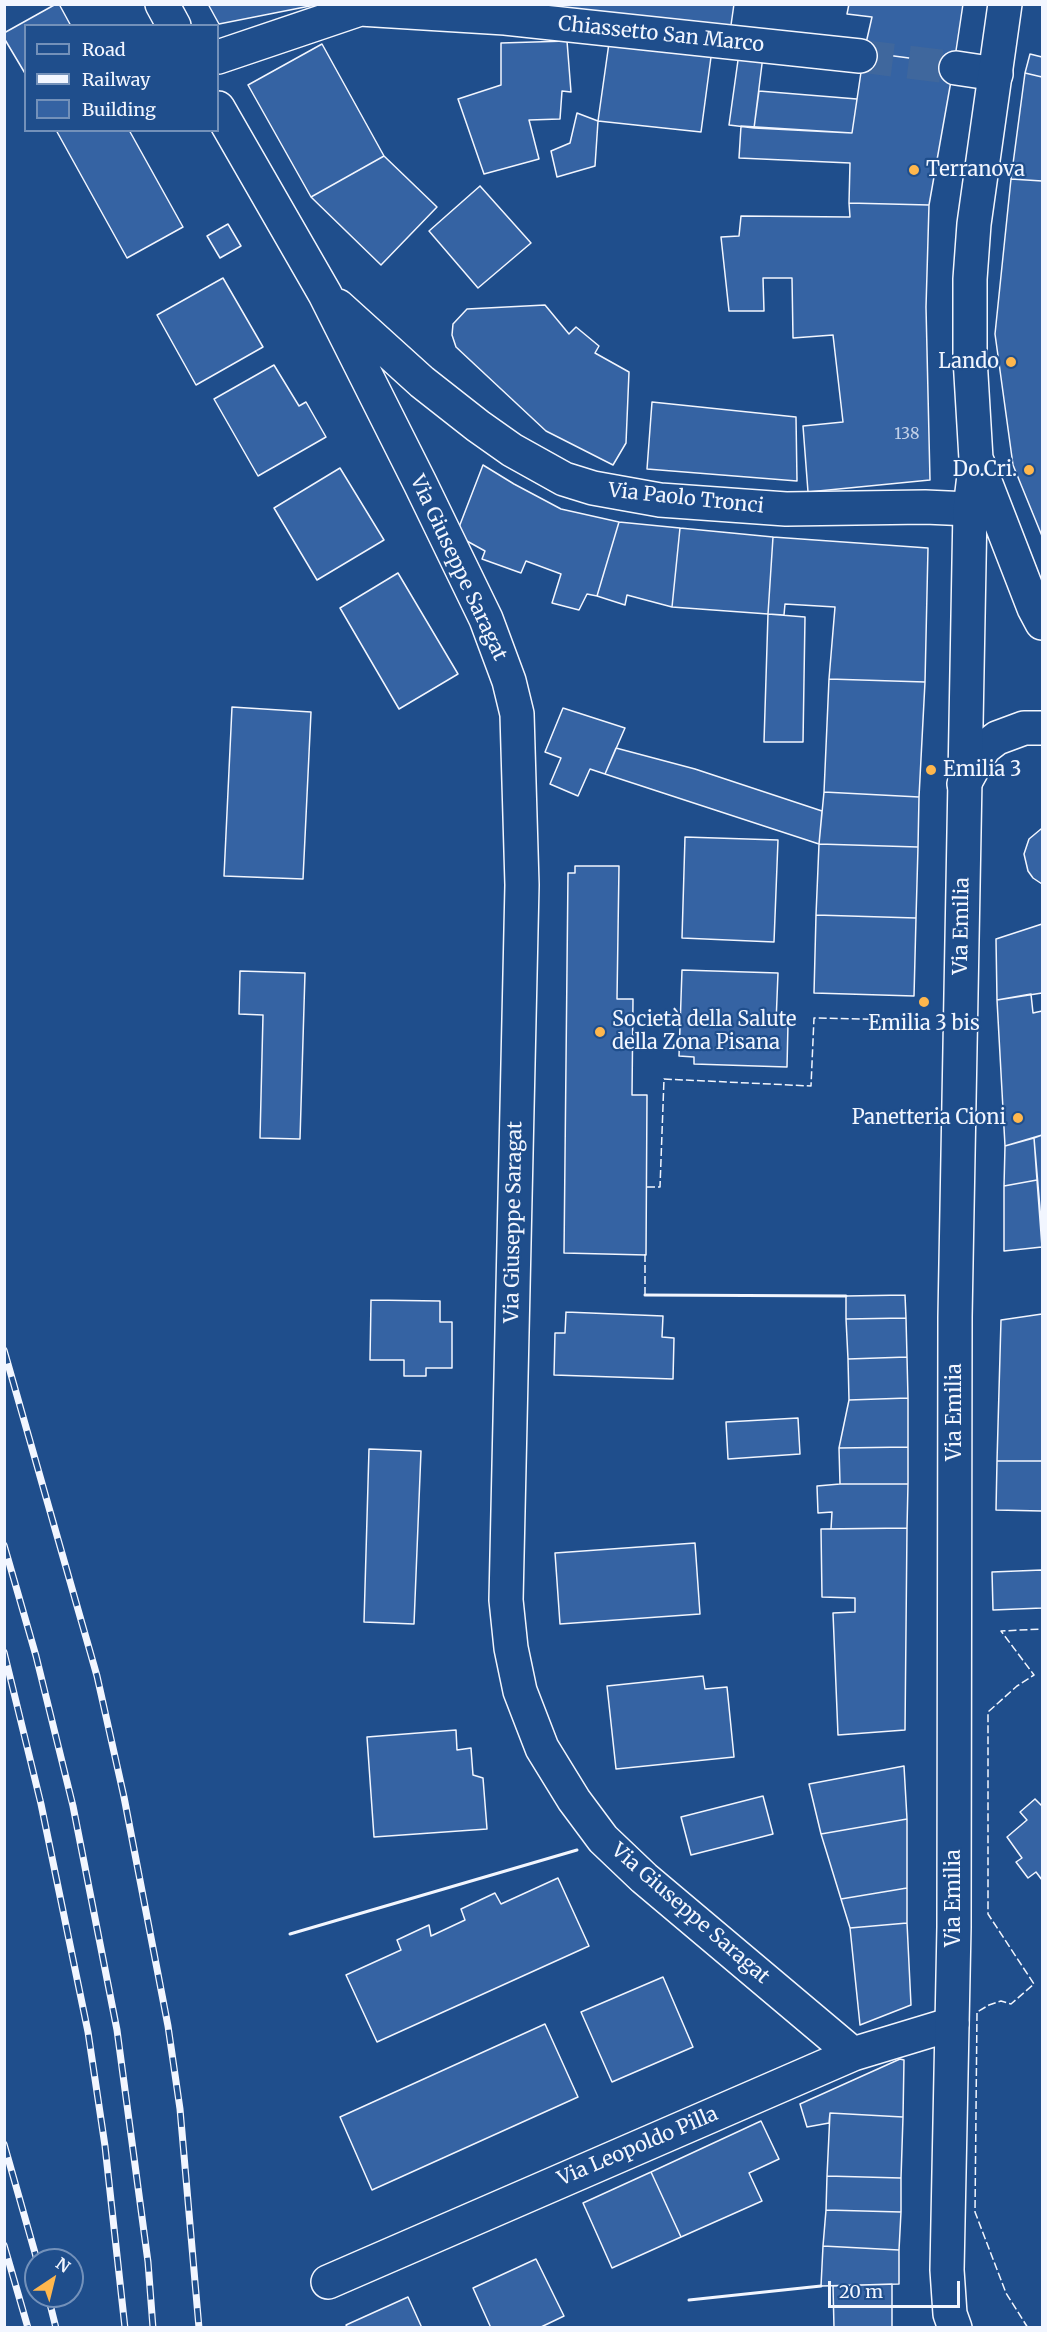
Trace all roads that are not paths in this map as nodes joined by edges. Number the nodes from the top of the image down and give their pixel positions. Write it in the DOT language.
graph roads {
  1 [pos="162,4"];
  2 [pos="1005,4"];
  3 [pos="506,11"];
  4 [pos="173,24"];
  5 [pos="860,56"];
  6 [pos="219,57"];
  7 [pos="956,68"];
  8 [pos="996,74"];
  9 [pos="219,110"];
  10 [pos="325,294"];
  11 [pos="976,459"];
  12 [pos="970,509"];
  13 [pos="1042,623"];
  14 [pos="1042,728"];
  15 [pos="964,784"];
  16 [pos="952,2024"];
  17 [pos="853,2054"];
  18 [pos="328,2282"];
  19 [pos="951,2323"];
  1 -- 4 [label="street"];
  2 -- 8 [label="street"];
  3 -- 5 [label="street, Chiassetto San Marco"];
  3 -- 6 [label="street, Chiassetto San Marco"];
  7 -- 8 [label="street"];
  8 -- 11 [label="street"];
  9 -- 10 [label="street"];
  10 -- 12 [label="street, Via Paolo Tronci"];
  10 -- 17 [label="street, Via Giuseppe Saragat"];
  11 -- 12 [label="street, Via Emilia"];
  11 -- 13 [label="street"];
  12 -- 15 [label="street, Via Emilia"];
  14 -- 15 [label="street"];
  15 -- 16 [label="street, Via Emilia"];
  16 -- 17 [label="street, Via Leopoldo Pilla"];
  16 -- 19 [label="street, Via Emilia"];
  17 -- 18 [label="street, Via Leopoldo Pilla"];
}
